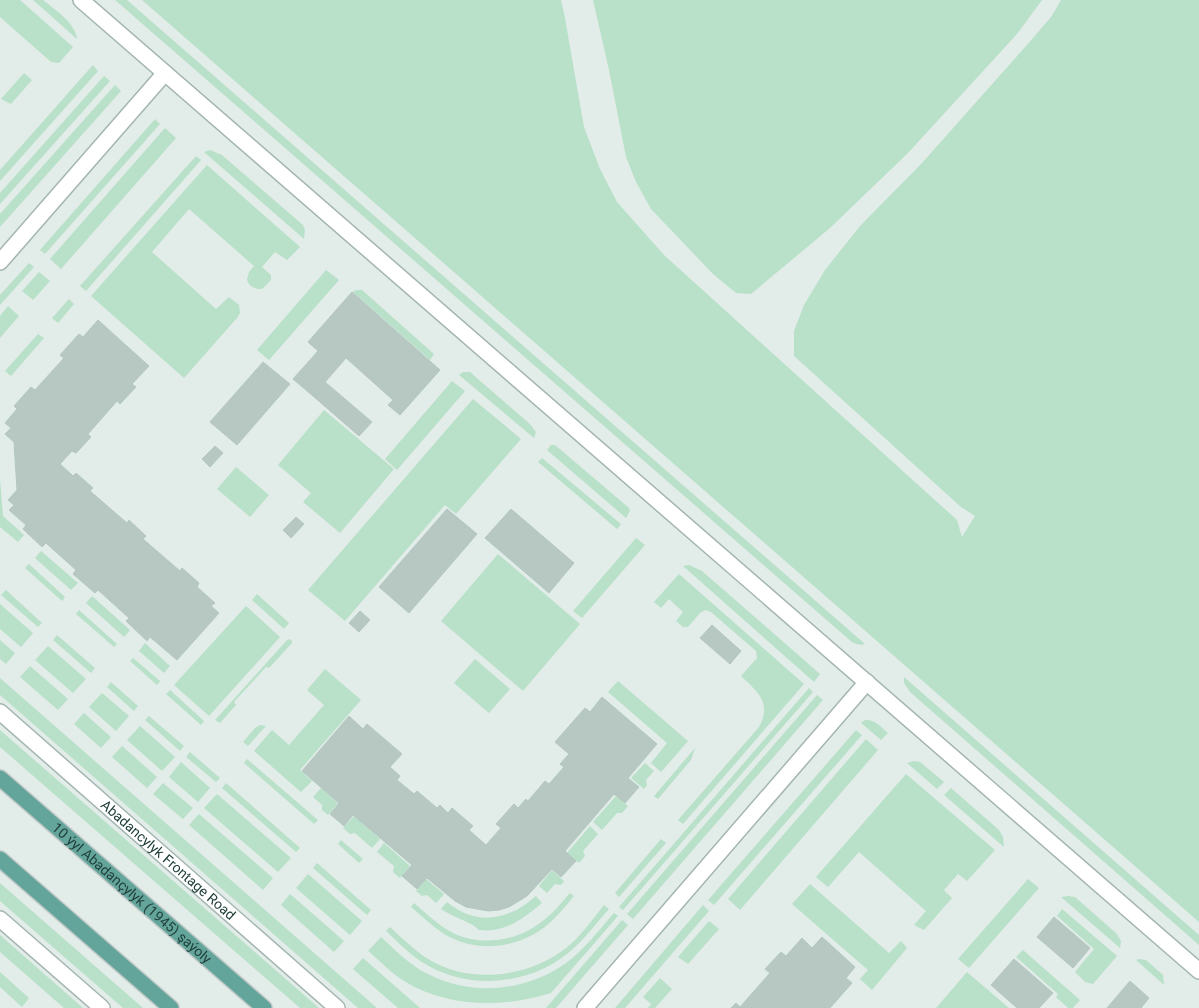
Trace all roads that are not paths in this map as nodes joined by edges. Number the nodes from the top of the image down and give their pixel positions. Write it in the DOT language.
graph roads {
  1 [pos="81,0"];
  2 [pos="165,73"];
  3 [pos="0,262"];
  4 [pos="866,682"];
  5 [pos="0,712"];
  6 [pos="0,778"];
  7 [pos="0,859"];
  8 [pos="0,919"];
  9 [pos="1199,971"];
  10 [pos="102,1008"];
  11 [pos="172,1008"];
  12 [pos="264,1008"];
  13 [pos="337,1008"];
  14 [pos="585,1008"];
  1 -- 2 [label="street"];
  2 -- 3 [label="street"];
  2 -- 4 [label="street"];
  4 -- 9 [label="street"];
  4 -- 14 [label="street"];
  5 -- 13 [label="street, Abadancylyk Frontage Road"];
  6 -- 12 [label="main road, 10 ýyl Abadançylyk (1945) şaýoly"];
  7 -- 11 [label="main road"];
  8 -- 10 [label="street"];
}
